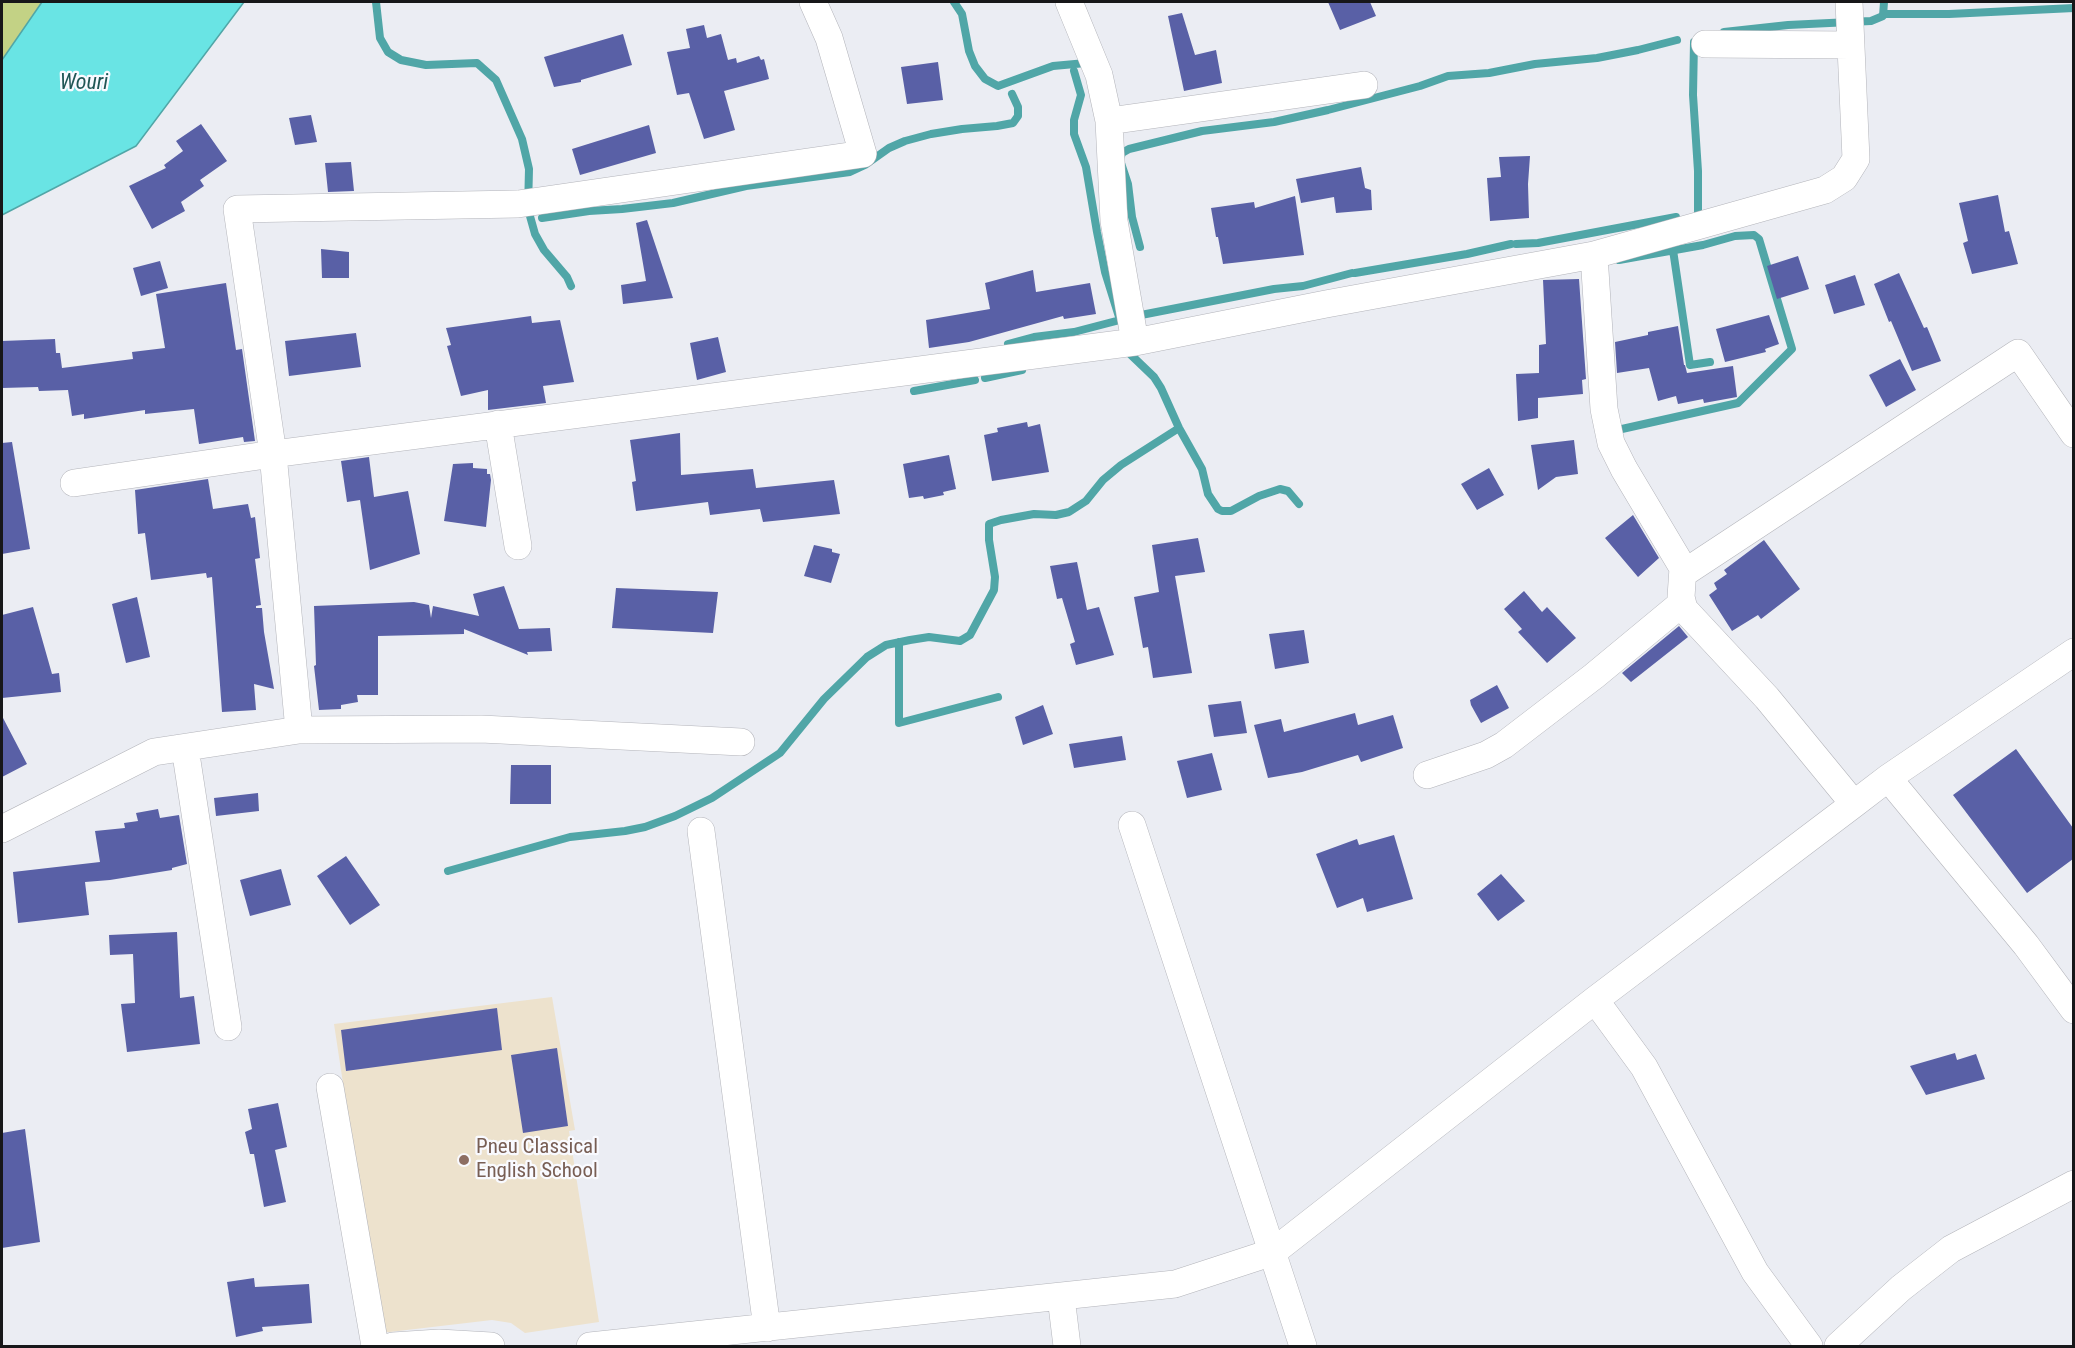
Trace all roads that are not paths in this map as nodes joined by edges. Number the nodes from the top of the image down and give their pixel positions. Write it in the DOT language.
graph roads {
  1 [pos="813,2"];
  2 [pos="1069,2"];
  3 [pos="1849,2"];
  4 [pos="1705,44"];
  5 [pos="1851,45"];
  6 [pos="1364,85"];
  7 [pos="1109,122"];
  8 [pos="1594,255"];
  9 [pos="1135,342"];
  10 [pos="498,424"];
  11 [pos="2073,434"];
  12 [pos="273,454"];
  13 [pos="74,483"];
  14 [pos="518,546"];
  15 [pos="1684,573"];
  16 [pos="1681,604"];
  17 [pos="2073,652"];
  18 [pos="299,730"];
  19 [pos="741,742"];
  20 [pos="185,748"];
  21 [pos="1427,775"];
  22 [pos="1888,778"];
  23 [pos="1854,804"];
  24 [pos="1132,825"];
  25 [pos="2,829"];
  26 [pos="701,831"];
  27 [pos="1596,1000"];
  28 [pos="2073,1010"];
  29 [pos="228,1028"];
  30 [pos="330,1087"];
  31 [pos="2073,1184"];
  32 [pos="1273,1252"];
  33 [pos="1061,1297"];
  34 [pos="767,1328"];
  35 [pos="707,1340"];
  36 [pos="375,1347"];
  37 [pos="393,1347"];
  38 [pos="491,1347"];
  39 [pos="590,1347"];
  40 [pos="1067,1347"];
  41 [pos="1303,1347"];
  42 [pos="1809,1347"];
  43 [pos="1838,1347"];
  1 -- 12 [label="street"];
  2 -- 7 [label="street"];
  3 -- 5 [label="street"];
  4 -- 5 [label="street"];
  5 -- 8 [label="street"];
  6 -- 7 [label="street"];
  7 -- 9 [label="street"];
  8 -- 9 [label="street"];
  8 -- 15 [label="street"];
  9 -- 10 [label="street"];
  10 -- 12 [label="street"];
  10 -- 14 [label="street"];
  11 -- 15 [label="street"];
  12 -- 13 [label="street"];
  12 -- 18 [label="street"];
  15 -- 16 [label="street"];
  16 -- 21 [label="street"];
  16 -- 23 [label="street"];
  17 -- 22 [label="street"];
  18 -- 19 [label="street"];
  18 -- 20 [label="street"];
  20 -- 25 [label="street"];
  20 -- 29 [label="street"];
  22 -- 23 [label="street"];
  22 -- 28 [label="street"];
  23 -- 27 [label="street"];
  24 -- 32 [label="street"];
  26 -- 34 [label="street"];
  27 -- 32 [label="street"];
  27 -- 42 [label="street"];
  30 -- 36 [label="street"];
  31 -- 43 [label="street"];
  32 -- 33 [label="street"];
  32 -- 41 [label="street"];
  33 -- 34 [label="street"];
  33 -- 40 [label="street"];
  34 -- 35 [label="street"];
  35 -- 39 [label="street"];
  37 -- 38 [label="street"];
}
